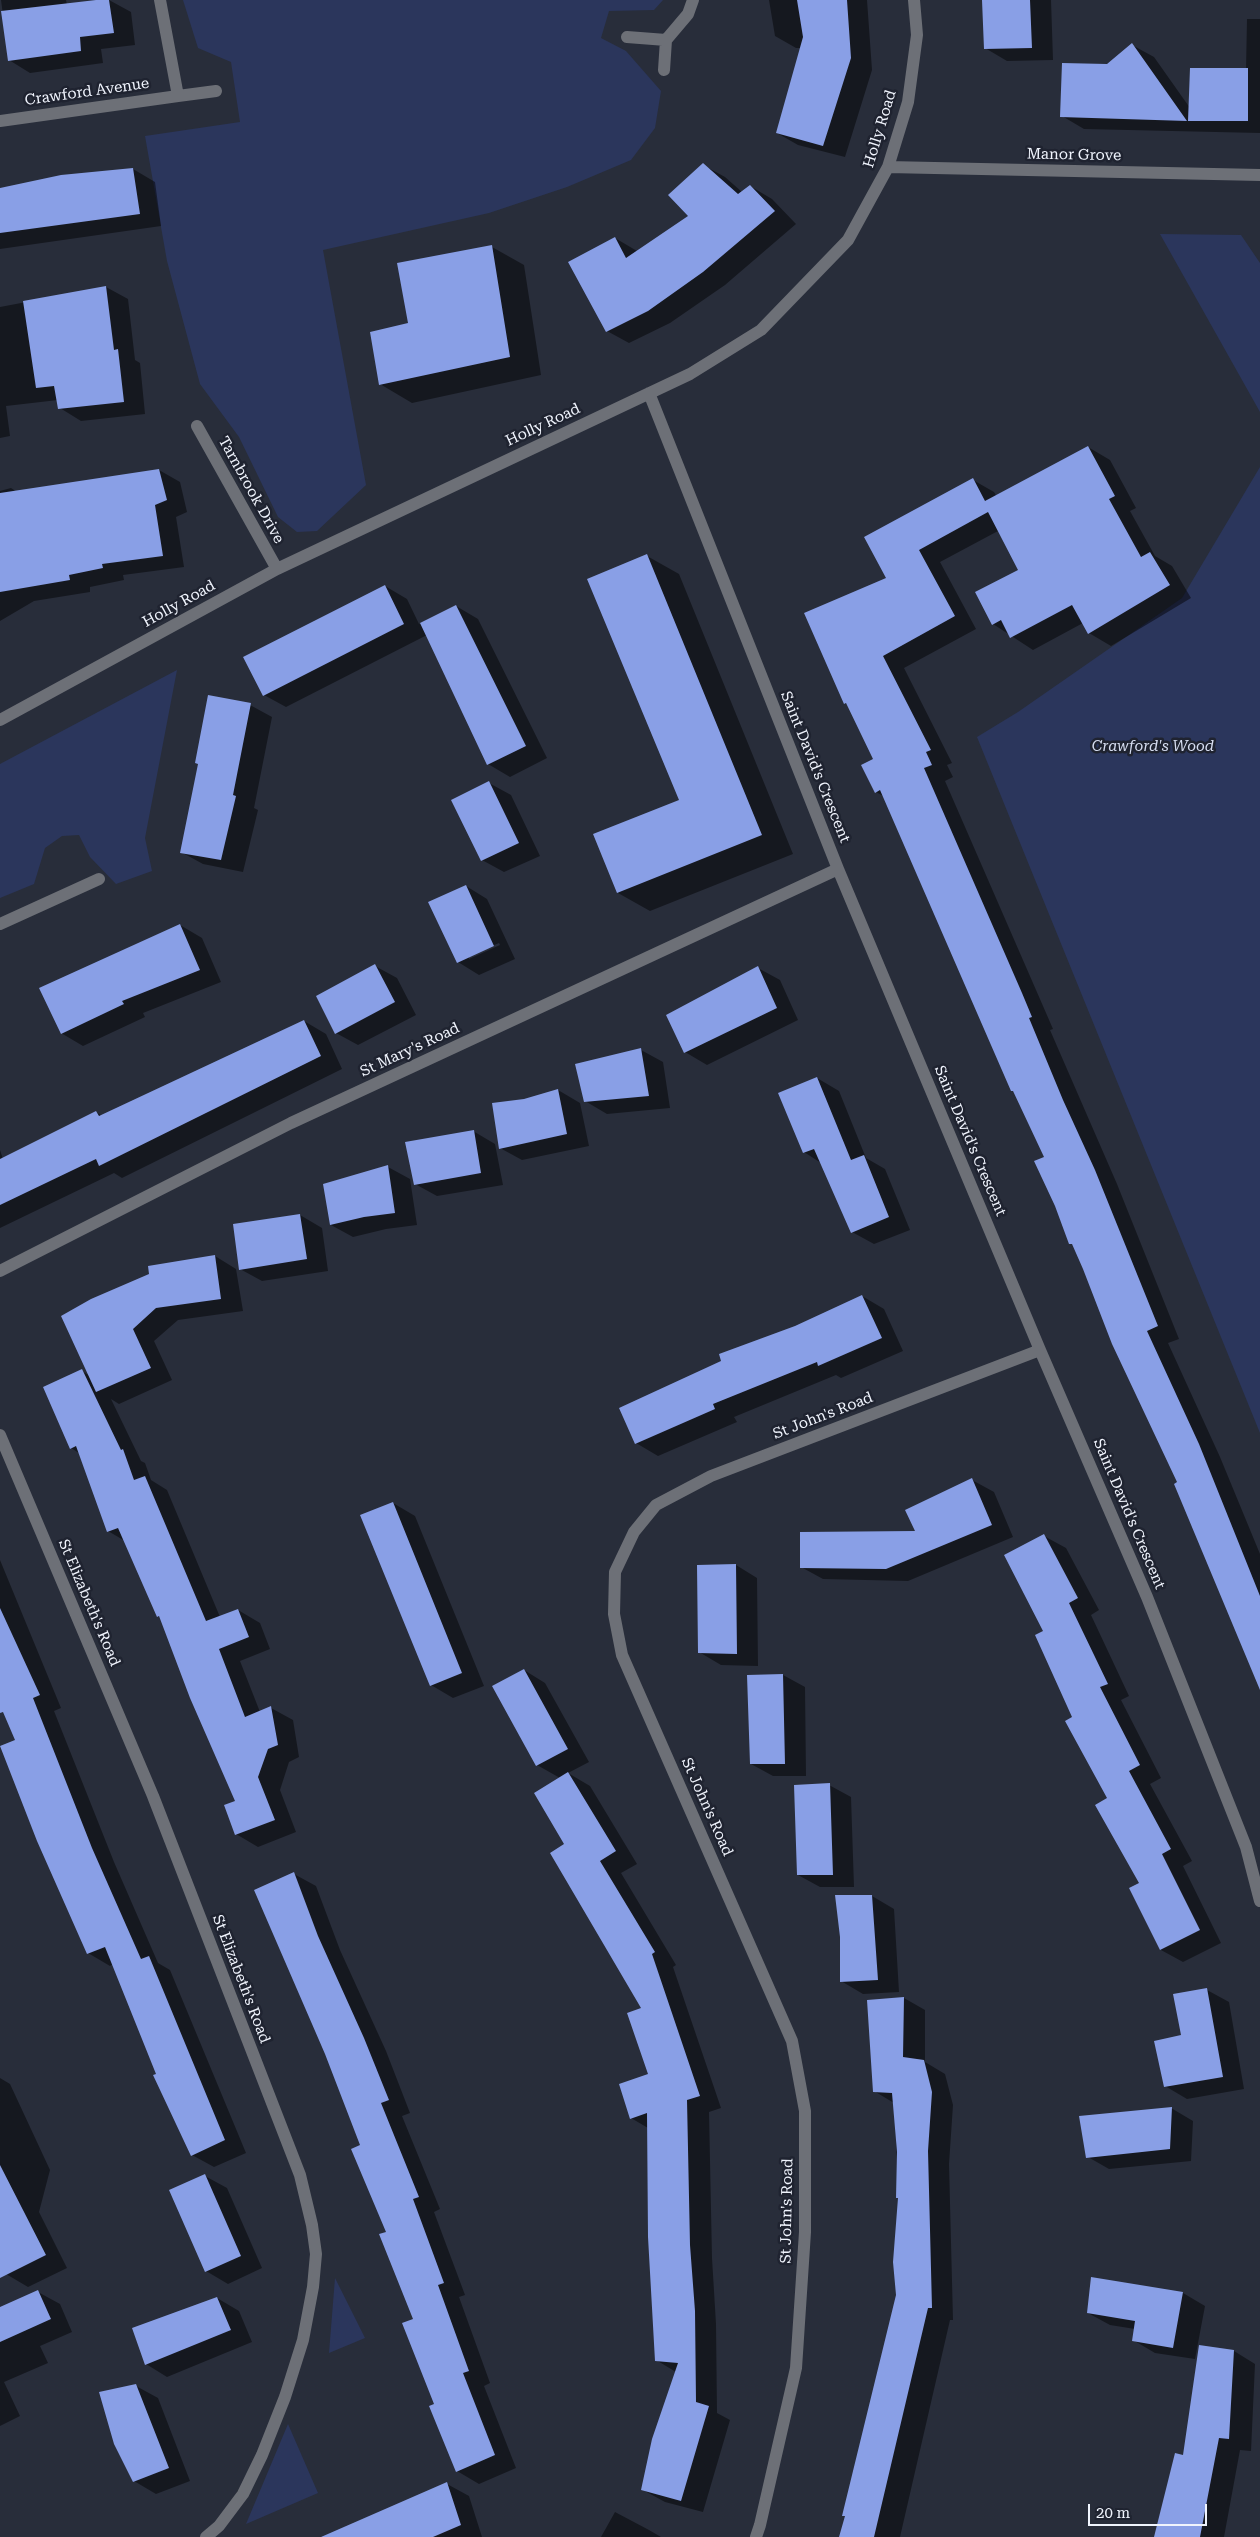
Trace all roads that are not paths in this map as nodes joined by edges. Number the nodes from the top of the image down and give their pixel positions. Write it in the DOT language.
graph roads {
  1 [pos="160,0"];
  2 [pos="693,0"];
  3 [pos="914,0"];
  4 [pos="627,37"];
  5 [pos="666,40"];
  6 [pos="664,70"];
  7 [pos="216,91"];
  8 [pos="178,96"];
  9 [pos="0,121"];
  10 [pos="888,167"];
  11 [pos="1260,175"];
  12 [pos="649,393"];
  13 [pos="197,426"];
  14 [pos="277,569"];
  15 [pos="0,720"];
  16 [pos="838,869"];
  17 [pos="99,879"];
  18 [pos="0,924"];
  19 [pos="0,1271"];
  20 [pos="1040,1350"];
  21 [pos="0,1435"];
  22 [pos="1260,1901"];
  23 [pos="206,2537"];
  24 [pos="756,2537"];
  1 -- 8 [label="street"];
  2 -- 5 [label="street"];
  3 -- 10 [label="street, Holly Road"];
  4 -- 5 [label="street"];
  5 -- 6 [label="street"];
  7 -- 8 [label="street, Crawford Avenue"];
  8 -- 9 [label="street, Crawford Avenue"];
  10 -- 11 [label="street, Manor Grove"];
  10 -- 12 [label="street, Holly Road"];
  12 -- 14 [label="street, Holly Road"];
  12 -- 16 [label="street, Saint David's Crescent"];
  13 -- 14 [label="street, Tarnbrook Drive"];
  14 -- 15 [label="street, Holly Road"];
  16 -- 19 [label="street, St Mary's Road"];
  16 -- 20 [label="street, Saint David's Crescent"];
  17 -- 18 [label="street"];
  20 -- 22 [label="street, Saint David's Crescent"];
  20 -- 24 [label="street, St John's Road"];
  21 -- 23 [label="street, St Elizabeth's Road"];
}
